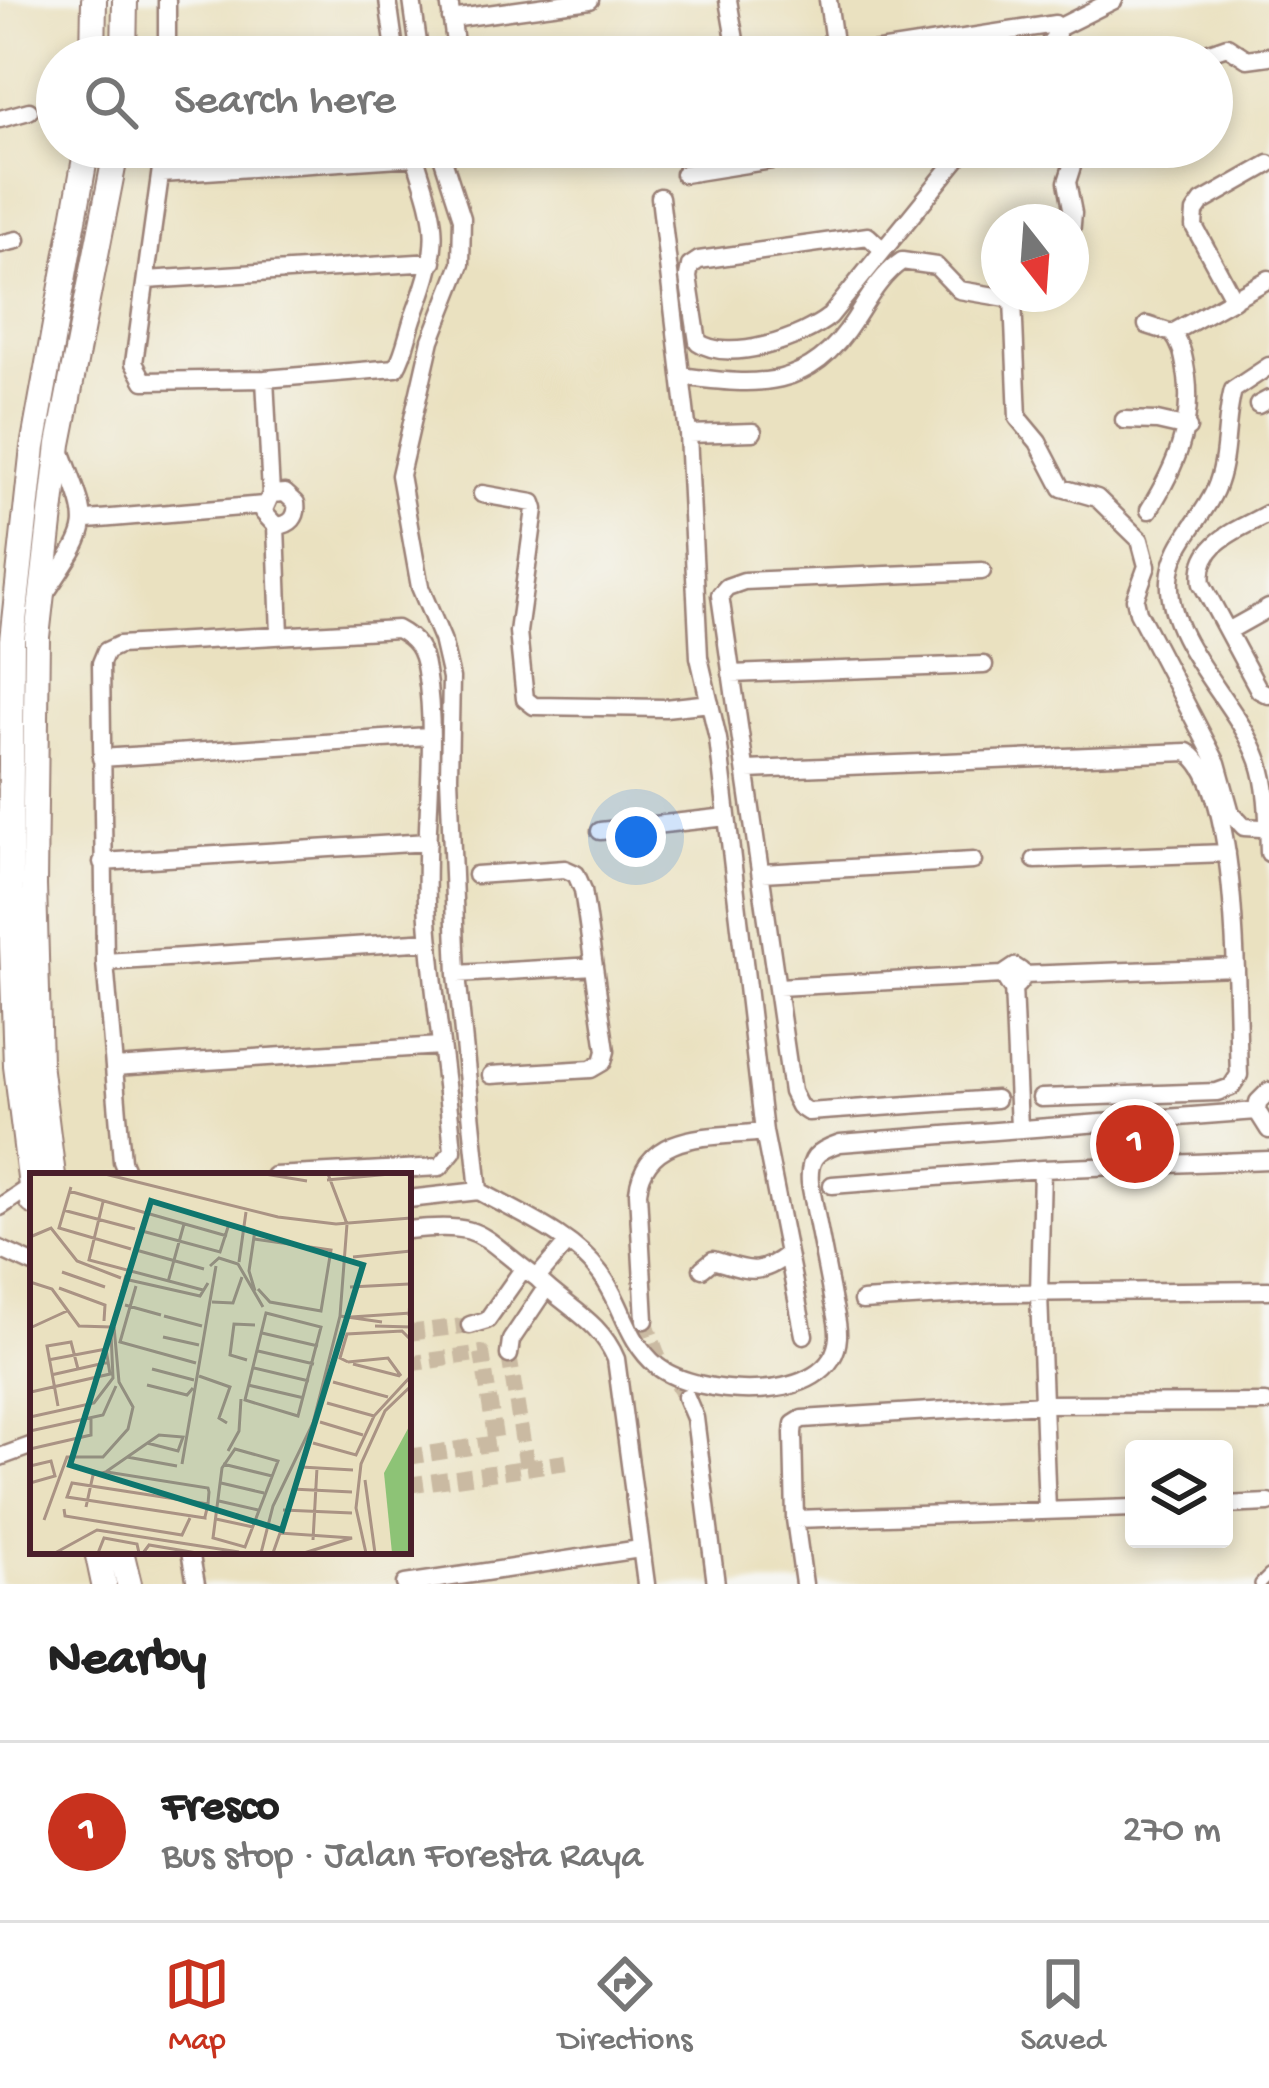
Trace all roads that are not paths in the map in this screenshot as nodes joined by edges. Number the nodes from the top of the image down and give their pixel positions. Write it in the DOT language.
graph roads {
  1 [pos="94,0"];
  2 [pos="125,0"];
  3 [pos="167,0"];
  4 [pos="388,0"];
  5 [pos="412,0"];
  6 [pos="590,0"];
  7 [pos="728,0"];
  8 [pos="828,0"];
  9 [pos="1114,0"];
  10 [pos="450,10"];
  11 [pos="1058,28"];
  12 [pos="93,36"];
  13 [pos="124,36"];
  14 [pos="167,36"];
  15 [pos="391,36"];
  16 [pos="417,36"];
  17 [pos="734,36"];
  18 [pos="834,36"];
  19 [pos="973,36"];
  20 [pos="1053,36"];
  21 [pos="1233,50"];
  22 [pos="1269,56"];
  23 [pos="29,111"];
  24 [pos="0,119"];
  25 [pos="1269,164"];
  26 [pos="83,168"];
  27 [pos="113,168"];
  28 [pos="162,168"];
  29 [pos="231,168"];
  30 [pos="419,168"];
  31 [pos="446,168"];
  32 [pos="714,168"];
  33 [pos="950,168"];
  34 [pos="1071,168"];
  35 [pos="162,174"];
  36 [pos="684,174"];
  37 [pos="660,197"];
  38 [pos="1071,204"];
  39 [pos="883,250"];
  40 [pos="433,262"];
  41 [pos="1269,279"];
  42 [pos="146,280"];
  43 [pos="981,292"];
  44 [pos="1234,300"];
  45 [pos="1019,312"];
  46 [pos="1147,325"];
  47 [pos="1172,333"];
  48 [pos="1269,367"];
  49 [pos="682,376"];
  50 [pos="265,379"];
  51 [pos="1124,420"];
  52 [pos="1188,428"];
  53 [pos="753,432"];
  54 [pos="688,434"];
  55 [pos="59,444"];
  56 [pos="482,494"];
  57 [pos="267,500"];
  58 [pos="1149,511"];
  59 [pos="1269,513"];
  60 [pos="88,520"];
  61 [pos="276,526"];
  62 [pos="982,571"];
  63 [pos="41,601"];
  64 [pos="1269,608"];
  65 [pos="1228,631"];
  66 [pos="280,635"];
  67 [pos="984,665"];
  68 [pos="731,674"];
  69 [pos="1269,694"];
  70 [pos="710,703"];
  71 [pos="428,736"];
  72 [pos="101,758"];
  73 [pos="748,770"];
  74 [pos="727,817"];
  75 [pos="1261,828"];
  76 [pos="600,831"];
  77 [pos="428,842"];
  78 [pos="1227,853"];
  79 [pos="1269,854"];
  80 [pos="973,860"];
  81 [pos="1035,860"];
  82 [pos="102,862"];
  83 [pos="762,873"];
  84 [pos="476,875"];
  85 [pos="22,886"];
  86 [pos="430,941"];
  87 [pos="105,962"];
  88 [pos="593,966"];
  89 [pos="1234,968"];
  90 [pos="457,974"];
  91 [pos="1013,979"];
  92 [pos="778,987"];
  93 [pos="440,1046"];
  94 [pos="114,1067"];
  95 [pos="491,1075"];
  96 [pos="1269,1090"];
  97 [pos="1041,1098"];
  98 [pos="996,1099"];
  99 [pos="1257,1112"];
  100 [pos="1019,1128"];
  101 [pos="1269,1130"];
  102 [pos="764,1132"];
  103 [pos="1269,1160"];
  104 [pos="1042,1168"];
  105 [pos="39,1173"];
  106 [pos="127,1173"];
  107 [pos="329,1173"];
  108 [pos="832,1185"];
  109 [pos="479,1191"];
  110 [pos="30,1192"];
  111 [pos="411,1199"];
  112 [pos="0,1207"];
  113 [pos="411,1229"];
  114 [pos="568,1242"];
  115 [pos="0,1249"];
  116 [pos="788,1254"];
  117 [pos="30,1263"];
  118 [pos="702,1269"];
  119 [pos="535,1278"];
  120 [pos="1269,1291"];
  121 [pos="1040,1294"];
  122 [pos="862,1301"];
  123 [pos="645,1320"];
  124 [pos="470,1325"];
  125 [pos="804,1335"];
  126 [pos="509,1355"];
  127 [pos="686,1397"];
  128 [pos="1268,1402"];
  129 [pos="1043,1404"];
  130 [pos="30,1446"];
  131 [pos="0,1456"];
  132 [pos="1269,1503"];
  133 [pos="1233,1505"];
  134 [pos="1125,1508"];
  135 [pos="1047,1510"];
  136 [pos="795,1519"];
  137 [pos="640,1549"];
  138 [pos="98,1554"];
  139 [pos="122,1554"];
  140 [pos="191,1554"];
  141 [pos="1269,1575"];
  142 [pos="104,1584"];
  143 [pos="129,1584"];
  144 [pos="196,1584"];
  145 [pos="405,1584"];
  146 [pos="646,1584"];
  147 [pos="716,1584"];
  148 [pos="805,1584"];
  149 [pos="1261,1584"];
  1 -- 12 [label="main road"];
  2 -- 13 [label="main road"];
  3 -- 14 [label="street"];
  4 -- 15 [label="street"];
  5 -- 16 [label="street"];
  6 -- 10 [label="street"];
  7 -- 17 [label="street"];
  8 -- 18 [label="street"];
  9 -- 11 [label="street"];
  11 -- 19 [label="street"];
  11 -- 20 [label="street"];
  21 -- 22 [label="street"];
  23 -- 24 [label="street"];
  25 -- 44 [label="street"];
  26 -- 85 [label="main road"];
  27 -- 55 [label="main road"];
  28 -- 35 [label="street"];
  29 -- 35 [label="street"];
  30 -- 40 [label="street"];
  31 -- 90 [label="street"];
  32 -- 36 [label="street"];
  33 -- 39 [label="street"];
  34 -- 38 [label="street"];
  35 -- 42 [label="street"];
  37 -- 49 [label="street"];
  39 -- 39 [label="street"];
  40 -- 42 [label="street"];
  40 -- 50 [label="street"];
  41 -- 44 [label="street"];
  42 -- 50 [label="street"];
  43 -- 49 [label="street"];
  44 -- 47 [label="street"];
  45 -- 75 [label="street"];
  46 -- 47 [label="street"];
  47 -- 52 [label="street"];
  48 -- 79 [label="street"];
  49 -- 54 [label="street"];
  50 -- 57 [label="street"];
  51 -- 52 [label="street"];
  52 -- 58 [label="street"];
  53 -- 54 [label="street"];
  54 -- 70 [label="street"];
  55 -- 60 [label="street"];
  55 -- 63 [label="main road"];
  56 -- 70 [label="street"];
  57 -- 60 [label="street"];
  57 -- 61 [label="street"];
  57 -- 61 [label="street"];
  59 -- 65 [label="street"];
  60 -- 63 [label="street"];
  61 -- 66 [label="street"];
  62 -- 68 [label="street"];
  63 -- 85 [label="main road"];
  64 -- 65 [label="street"];
  65 -- 69 [label="street"];
  66 -- 71 [label="street"];
  66 -- 72 [label="street"];
  67 -- 68 [label="street"];
  68 -- 73 [label="street"];
  70 -- 74 [label="street"];
  71 -- 72 [label="street"];
  71 -- 77 [label="street"];
  72 -- 82 [label="street"];
  73 -- 78 [label="street"];
  73 -- 83 [label="street"];
  74 -- 76 [label="street"];
  74 -- 102 [label="street"];
  77 -- 82 [label="street"];
  77 -- 86 [label="street"];
  78 -- 81 [label="street"];
  78 -- 89 [label="street"];
  80 -- 83 [label="street"];
  82 -- 87 [label="street"];
  83 -- 92 [label="street"];
  84 -- 88 [label="street"];
  85 -- 105 [label="main road"];
  86 -- 87 [label="street"];
  86 -- 93 [label="street"];
  87 -- 94 [label="street"];
  88 -- 90 [label="street"];
  88 -- 95 [label="street"];
  89 -- 91 [label="street"];
  89 -- 97 [label="street"];
  90 -- 109 [label="street"];
  91 -- 92 [label="street"];
  91 -- 100 [label="street"];
  92 -- 98 [label="street"];
  93 -- 94 [label="street"];
  93 -- 107 [label="street"];
  94 -- 106 [label="street"];
  96 -- 99 [label="street"];
  99 -- 100 [label="street"];
  99 -- 101 [label="street"];
  100 -- 114 [label="street"];
  102 -- 116 [label="street"];
  102 -- 123 [label="street"];
  103 -- 104 [label="street"];
  104 -- 108 [label="street"];
  104 -- 121 [label="street"];
  109 -- 111 [label="street"];
  109 -- 114 [label="street"];
  110 -- 112 [label="street"];
  113 -- 119 [label="street"];
  114 -- 119 [label="street"];
  115 -- 117 [label="street"];
  116 -- 118 [label="street"];
  116 -- 125 [label="street"];
  119 -- 124 [label="street"];
  119 -- 126 [label="street"];
  119 -- 137 [label="street"];
  120 -- 121 [label="street"];
  121 -- 122 [label="street"];
  121 -- 129 [label="street"];
  127 -- 147 [label="street"];
  128 -- 129 [label="street"];
  129 -- 135 [label="street"];
  129 -- 136 [label="street"];
  130 -- 131 [label="street"];
  132 -- 133 [label="street"];
  134 -- 135 [label="street"];
  135 -- 136 [label="street"];
  136 -- 148 [label="street"];
  137 -- 145 [label="street"];
  137 -- 146 [label="street"];
  138 -- 142 [label="main road"];
  139 -- 143 [label="main road"];
  140 -- 144 [label="street"];
  141 -- 149 [label="lane"];
}
